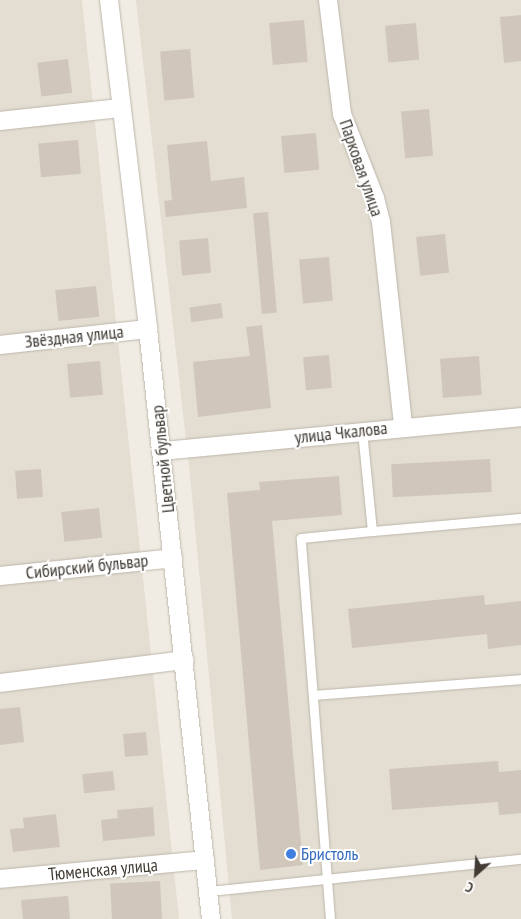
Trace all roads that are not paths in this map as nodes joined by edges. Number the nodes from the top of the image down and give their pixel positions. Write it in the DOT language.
graph roads {
  1 [pos="109,0"];
  2 [pos="328,0"];
  3 [pos="120,108"];
  4 [pos="0,121"];
  5 [pos="148,329"];
  6 [pos="0,345"];
  7 [pos="521,417"];
  8 [pos="403,426"];
  9 [pos="362,430"];
  10 [pos="162,451"];
  11 [pos="521,518"];
  12 [pos="372,531"];
  13 [pos="173,558"];
  14 [pos="0,576"];
  15 [pos="184,660"];
  16 [pos="521,678"];
  17 [pos="0,683"];
  18 [pos="314,695"];
  19 [pos="521,859"];
  20 [pos="206,860"];
  21 [pos="326,878"];
  22 [pos="0,879"];
  23 [pos="209,891"];
  24 [pos="211,919"];
  25 [pos="330,919"];
  1 -- 3 [label="street, Цветной бульвар"];
  2 -- 8 [label="street, Парковая улица"];
  3 -- 4 [label="street"];
  3 -- 5 [label="street, Цветной бульвар"];
  5 -- 6 [label="street, Звёздная улица"];
  5 -- 10 [label="street, Цветной бульвар"];
  7 -- 8 [label="street, улица Чкалова"];
  8 -- 9 [label="street, улица Чкалова"];
  9 -- 10 [label="street, улица Чкалова"];
  9 -- 12 [label="lane"];
  10 -- 13 [label="street, Цветной бульвар"];
  11 -- 12 [label="lane"];
  12 -- 18 [label="lane"];
  13 -- 14 [label="street, Сибирский бульвар"];
  13 -- 15 [label="street, Цветной бульвар"];
  15 -- 17 [label="street"];
  15 -- 20 [label="street, Цветной бульвар"];
  16 -- 18 [label="lane"];
  18 -- 21 [label="lane"];
  19 -- 21 [label="lane"];
  20 -- 22 [label="street, Тюменская улица"];
  20 -- 23 [label="street, Цветной бульвар"];
  21 -- 23 [label="lane"];
  21 -- 25 [label="lane"];
  23 -- 24 [label="street, Цветной бульвар"];
}
